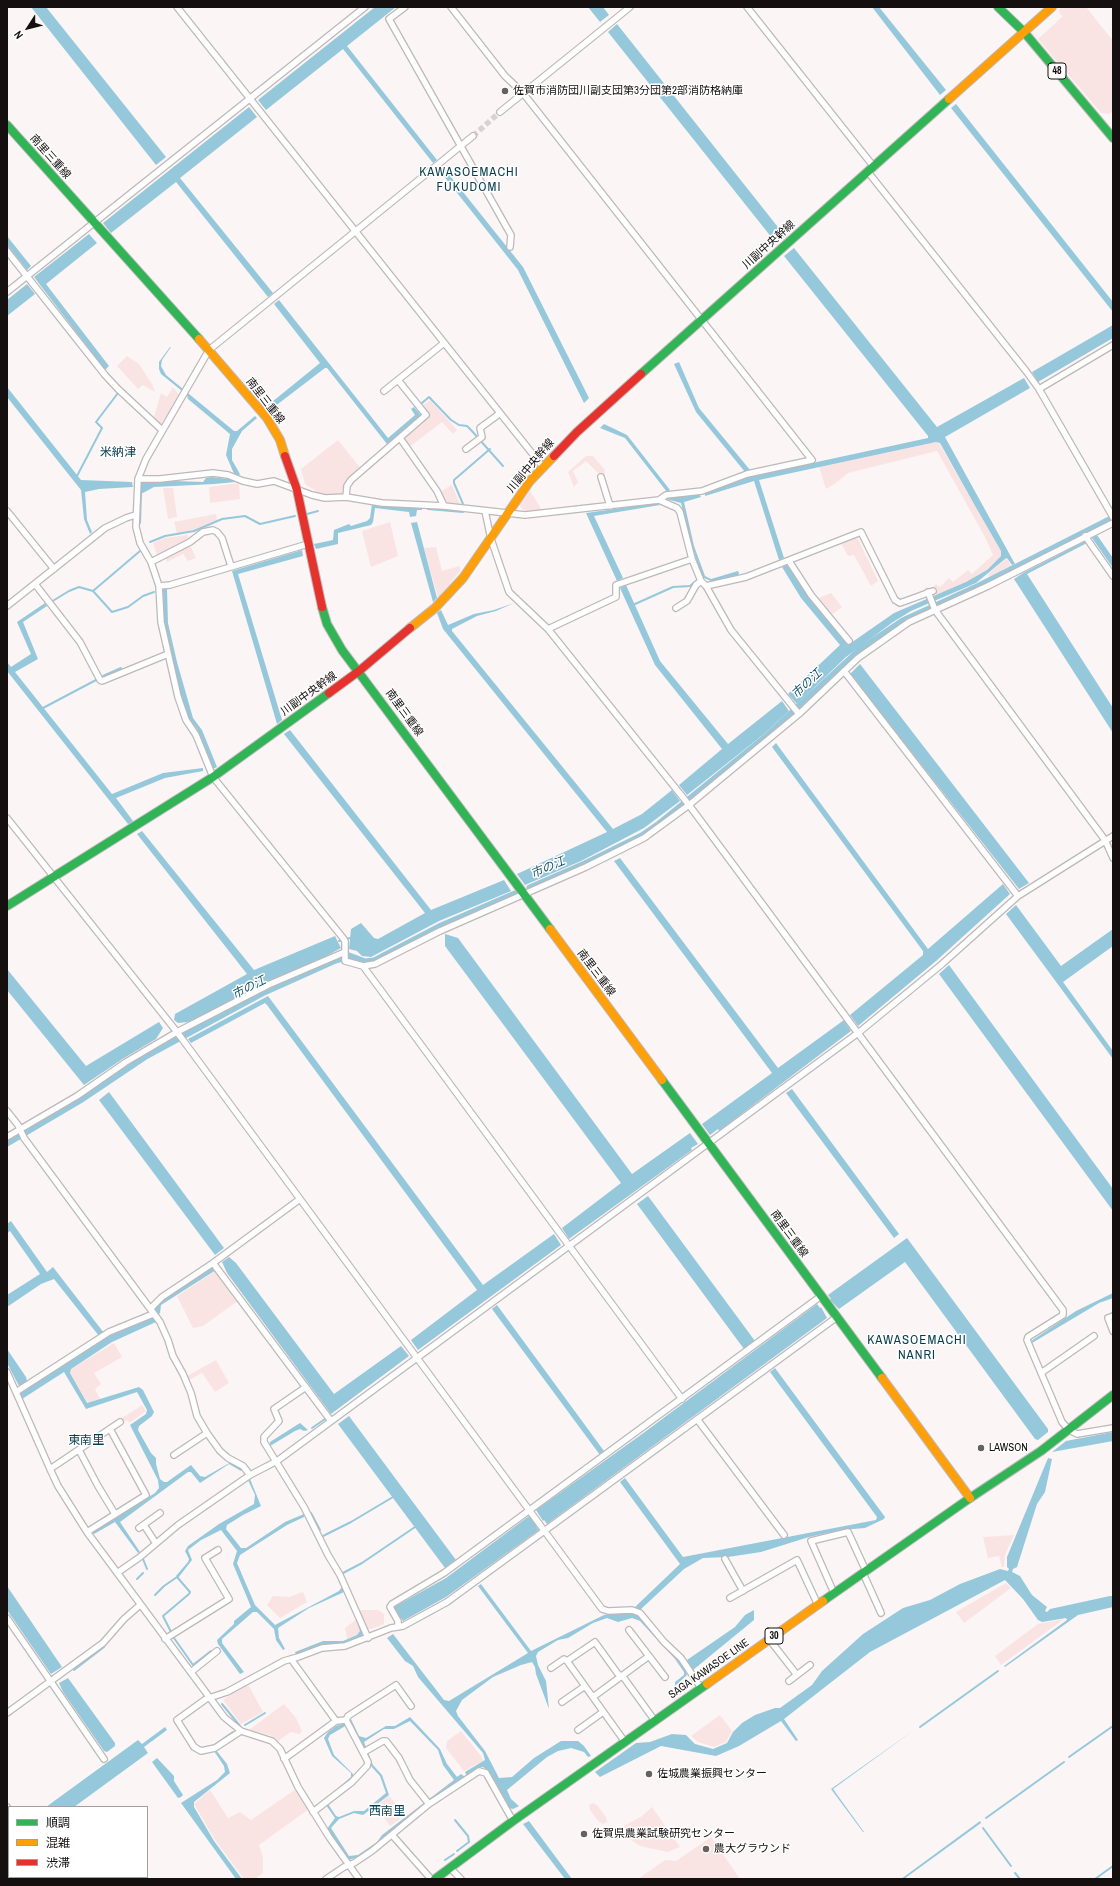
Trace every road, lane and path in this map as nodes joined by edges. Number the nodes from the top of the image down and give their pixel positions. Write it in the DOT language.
graph roads {
  1 [pos="177,7"];
  2 [pos="365,7"];
  3 [pos="405,7"];
  4 [pos="451,7"];
  5 [pos="630,7"];
  6 [pos="998,7"];
  7 [pos="1052,7"];
  8 [pos="748,8"];
  9 [pos="1024,32"];
  10 [pos="523,93"];
  11 [pos="250,99"];
  12 [pos="500,112"];
  13 [pos="7,125"];
  14 [pos="473,136"];
  15 [pos="1113,138"];
  16 [pos="461,146"];
  17 [pos="871,170"];
  18 [pos="95,223"];
  19 [pos="355,232"];
  20 [pos="510,247"];
  21 [pos="7,251"];
  22 [pos="27,276"];
  23 [pos="7,292"];
  24 [pos="702,320"];
  25 [pos="444,343"];
  26 [pos="1113,345"];
  27 [pos="208,350"];
  28 [pos="398,380"];
  29 [pos="1039,389"];
  30 [pos="384,391"];
  31 [pos="499,414"];
  32 [pos="162,430"];
  33 [pos="400,438"];
  34 [pos="466,449"];
  35 [pos="543,467"];
  36 [pos="601,477"];
  37 [pos="138,479"];
  38 [pos="297,490"];
  39 [pos="346,497"];
  40 [pos="659,500"];
  41 [pos="444,506"];
  42 [pos="610,506"];
  43 [pos="7,511"];
  44 [pos="485,512"];
  45 [pos="507,514"];
  46 [pos="135,515"];
  47 [pos="1112,516"];
  48 [pos="1113,523"];
  49 [pos="1086,536"];
  50 [pos="491,539"];
  51 [pos="308,544"];
  52 [pos="692,559"];
  53 [pos="789,561"];
  54 [pos="151,562"];
  55 [pos="231,566"];
  56 [pos="54,569"];
  57 [pos="1113,576"];
  58 [pos="34,584"];
  59 [pos="704,584"];
  60 [pos="163,586"];
  61 [pos="7,606"];
  62 [pos="676,608"];
  63 [pos="935,610"];
  64 [pos="548,629"];
  65 [pos="849,641"];
  66 [pos="168,654"];
  67 [pos="359,671"];
  68 [pos="844,671"];
  69 [pos="799,714"];
  70 [pos="213,777"];
  71 [pos="689,804"];
  72 [pos="7,818"];
  73 [pos="1113,836"];
  74 [pos="1105,840"];
  75 [pos="1113,858"];
  76 [pos="54,877"];
  77 [pos="524,895"];
  78 [pos="1018,896"];
  79 [pos="7,906"];
  80 [pos="345,952"];
  81 [pos="363,966"];
  82 [pos="177,1032"];
  83 [pos="858,1033"];
  84 [pos="7,1111"];
  85 [pos="19,1130"];
  86 [pos="7,1138"];
  87 [pos="709,1143"];
  88 [pos="300,1199"];
  89 [pos="569,1246"];
  90 [pos="213,1263"];
  91 [pos="824,1299"];
  92 [pos="152,1311"];
  93 [pos="837,1316"];
  94 [pos="1113,1316"];
  95 [pos="1113,1331"];
  96 [pos="1094,1336"];
  97 [pos="418,1358"];
  98 [pos="7,1372"];
  99 [pos="1041,1373"];
  100 [pos="306,1387"];
  101 [pos="16,1392"];
  102 [pos="1113,1395"];
  103 [pos="682,1399"];
  104 [pos="697,1419"];
  105 [pos="331,1421"];
  106 [pos="120,1422"];
  107 [pos="1113,1428"];
  108 [pos="110,1429"];
  109 [pos="1069,1430"];
  110 [pos="208,1433"];
  111 [pos="79,1450"];
  112 [pos="174,1455"];
  113 [pos="277,1461"];
  114 [pos="50,1469"];
  115 [pos="250,1475"];
  116 [pos="970,1498"];
  117 [pos="531,1510"];
  118 [pos="160,1513"];
  119 [pos="115,1514"];
  120 [pos="546,1530"];
  121 [pos="87,1532"];
  122 [pos="784,1535"];
  123 [pos="155,1542"];
  124 [pos="218,1550"];
  125 [pos="724,1560"];
  126 [pos="864,1572"];
  127 [pos="117,1573"];
  128 [pos="743,1591"];
  129 [pos="834,1594"];
  130 [pos="730,1598"];
  131 [pos="140,1605"];
  132 [pos="818,1605"];
  133 [pos="881,1613"];
  134 [pos="7,1618"];
  135 [pos="396,1621"];
  136 [pos="629,1630"];
  137 [pos="368,1638"];
  138 [pos="165,1639"];
  139 [pos="770,1640"];
  140 [pos="217,1651"];
  141 [pos="649,1656"];
  142 [pos="291,1659"];
  143 [pos="567,1661"];
  144 [pos="810,1665"];
  145 [pos="552,1668"];
  146 [pos="190,1672"];
  147 [pos="797,1675"];
  148 [pos="621,1676"];
  149 [pos="665,1677"];
  150 [pos="789,1681"];
  151 [pos="50,1682"];
  152 [pos="585,1686"];
  153 [pos="702,1688"];
  154 [pos="593,1697"];
  155 [pos="210,1698"];
  156 [pos="562,1702"];
  157 [pos="412,1706"];
  158 [pos="603,1712"];
  159 [pos="7,1713"];
  160 [pos="346,1720"];
  161 [pos="336,1721"];
  162 [pos="654,1721"];
  163 [pos="578,1730"];
  164 [pos="241,1732"];
  165 [pos="625,1742"];
  166 [pos="366,1751"];
  167 [pos="104,1759"];
  168 [pos="284,1759"];
  169 [pos="427,1802"];
  170 [pos="314,1812"];
  171 [pos="513,1821"];
  172 [pos="393,1836"];
  173 [pos="349,1865"];
  174 [pos="450,1868"];
  175 [pos="326,1879"];
  176 [pos="359,1879"];
  177 [pos="431,1879"];
  178 [pos="435,1879"];
  179 [pos="461,1879"];
  1 -- 11 [label="street"];
  2 -- 11 [label="street"];
  3 -- 16 [label="street"];
  4 -- 10 [label="street"];
  5 -- 10 [label="street"];
  6 -- 9 [label="street, 48"];
  7 -- 9 [label="street, 川副中央幹線"];
  8 -- 17 [label="street"];
  9 -- 15 [label="street, 48"];
  9 -- 17 [label="street, 川副中央幹線"];
  10 -- 12 [label="street"];
  10 -- 24 [label="street"];
  11 -- 18 [label="street"];
  11 -- 19 [label="street"];
  13 -- 18 [label="street, 南里三重線"];
  14 -- 16 [label="street"];
  16 -- 19 [label="street"];
  16 -- 20 [label="street"];
  17 -- 24 [label="street, 川副中央幹線"];
  17 -- 29 [label="street"];
  18 -- 22 [label="street"];
  18 -- 27 [label="street, 南里三重線"];
  19 -- 25 [label="street"];
  19 -- 27 [label="street"];
  21 -- 22 [label="street"];
  22 -- 23 [label="street"];
  22 -- 32 [label="street"];
  24 -- 35 [label="street, 川副中央幹線"];
  24 -- 40 [label="street"];
  25 -- 28 [label="street"];
  25 -- 31 [label="street"];
  26 -- 29 [label="street"];
  27 -- 32 [label="street"];
  27 -- 38 [label="street, 南里三重線"];
  28 -- 30 [label="street"];
  28 -- 33 [label="street"];
  29 -- 47 [label="street"];
  31 -- 34 [label="street"];
  31 -- 35 [label="street"];
  32 -- 37 [label="street"];
  33 -- 39 [label="street"];
  33 -- 41 [label="street"];
  35 -- 45 [label="street, 川副中央幹線"];
  36 -- 42 [label="street"];
  37 -- 38 [label="street"];
  37 -- 46 [label="street"];
  38 -- 39 [label="street"];
  38 -- 51 [label="street, 南里三重線"];
  39 -- 41 [label="street"];
  40 -- 42 [label="street"];
  40 -- 52 [label="street"];
  41 -- 44 [label="street"];
  42 -- 45 [label="street"];
  43 -- 56 [label="street"];
  44 -- 45 [label="street"];
  44 -- 50 [label="street"];
  45 -- 50 [label="street, 川副中央幹線"];
  46 -- 54 [label="street"];
  46 -- 56 [label="street"];
  48 -- 49 [label="street"];
  49 -- 57 [label="street"];
  49 -- 63 [label="street"];
  50 -- 64 [label="street"];
  50 -- 67 [label="street, 川副中央幹線"];
  51 -- 55 [label="street"];
  51 -- 67 [label="street, 南里三重線"];
  52 -- 59 [label="street"];
  52 -- 64 [label="street"];
  53 -- 59 [label="street"];
  53 -- 63 [label="street"];
  53 -- 65 [label="street"];
  54 -- 55 [label="street"];
  54 -- 60 [label="street"];
  55 -- 60 [label="street"];
  56 -- 58 [label="street"];
  58 -- 61 [label="street"];
  58 -- 66 [label="street"];
  59 -- 62 [label="street"];
  59 -- 69 [label="street"];
  60 -- 66 [label="street"];
  63 -- 68 [label="street"];
  63 -- 74 [label="street"];
  64 -- 71 [label="street"];
  66 -- 70 [label="street"];
  67 -- 70 [label="street, 川副中央幹線"];
  67 -- 77 [label="street, 南里三重線"];
  68 -- 69 [label="street"];
  68 -- 78 [label="street"];
  69 -- 71 [label="street"];
  70 -- 76 [label="street, 川副中央幹線"];
  70 -- 80 [label="street"];
  71 -- 77 [label="street"];
  71 -- 83 [label="street"];
  72 -- 76 [label="street"];
  73 -- 74 [label="street"];
  74 -- 75 [label="street"];
  74 -- 78 [label="street"];
  76 -- 79 [label="street, 川副中央幹線"];
  76 -- 82 [label="street"];
  77 -- 81 [label="street"];
  77 -- 87 [label="street, 南里三重線"];
  78 -- 83 [label="street"];
  80 -- 81 [label="street"];
  80 -- 82 [label="street"];
  81 -- 89 [label="street"];
  82 -- 85 [label="street"];
  82 -- 88 [label="street"];
  83 -- 87 [label="street"];
  83 -- 99 [label="street"];
  84 -- 85 [label="street"];
  85 -- 86 [label="street"];
  85 -- 92 [label="street"];
  87 -- 89 [label="street"];
  87 -- 91 [label="street, 南里三重線"];
  88 -- 90 [label="street"];
  88 -- 97 [label="street"];
  89 -- 97 [label="street"];
  89 -- 103 [label="street"];
  90 -- 92 [label="street"];
  90 -- 100 [label="street"];
  91 -- 93 [label="street, 南里三重線"];
  91 -- 103 [label="street"];
  92 -- 101 [label="street"];
  92 -- 110 [label="street"];
  93 -- 104 [label="street"];
  93 -- 116 [label="street"];
  94 -- 95 [label="street"];
  96 -- 99 [label="street"];
  97 -- 105 [label="street"];
  97 -- 117 [label="street"];
  98 -- 101 [label="street"];
  99 -- 109 [label="street"];
  100 -- 105 [label="street"];
  100 -- 113 [label="street"];
  101 -- 114 [label="street"];
  102 -- 109 [label="street, SAGA KAWASOE LINE / 30"];
  103 -- 117 [label="street"];
  104 -- 120 [label="street"];
  104 -- 122 [label="street"];
  105 -- 113 [label="street"];
  106 -- 108 [label="street"];
  107 -- 109 [label="street"];
  108 -- 111 [label="street"];
  108 -- 119 [label="street"];
  109 -- 116 [label="street, SAGA KAWASOE LINE / 30"];
  110 -- 112 [label="street"];
  110 -- 115 [label="street"];
  111 -- 114 [label="street"];
  111 -- 119 [label="street"];
  113 -- 115 [label="street"];
  113 -- 137 [label="street"];
  114 -- 121 [label="street"];
  115 -- 123 [label="street"];
  116 -- 126 [label="street, SAGA KAWASOE LINE / 30"];
  117 -- 120 [label="street"];
  117 -- 135 [label="street"];
  118 -- 123 [label="street"];
  119 -- 121 [label="street"];
  120 -- 135 [label="street"];
  120 -- 153 [label="street"];
  121 -- 127 [label="street"];
  123 -- 127 [label="street"];
  124 -- 138 [label="street"];
  125 -- 128 [label="street"];
  126 -- 129 [label="street, SAGA KAWASOE LINE / 30"];
  126 -- 129 [label="street"];
  126 -- 133 [label="street"];
  127 -- 131 [label="street"];
  128 -- 130 [label="street"];
  128 -- 132 [label="street"];
  129 -- 132 [label="street, SAGA KAWASOE LINE / 30"];
  131 -- 138 [label="street"];
  131 -- 151 [label="street"];
  132 -- 139 [label="street, SAGA KAWASOE LINE / 30"];
  134 -- 151 [label="street"];
  135 -- 137 [label="street"];
  136 -- 141 [label="street"];
  137 -- 142 [label="street"];
  138 -- 146 [label="street"];
  139 -- 147 [label="street"];
  139 -- 153 [label="street, SAGA KAWASOE LINE / 30"];
  140 -- 146 [label="street"];
  141 -- 148 [label="street"];
  141 -- 149 [label="street"];
  142 -- 155 [label="street"];
  142 -- 161 [label="street"];
  143 -- 145 [label="street"];
  143 -- 148 [label="street"];
  143 -- 152 [label="street"];
  144 -- 147 [label="street"];
  146 -- 155 [label="street"];
  147 -- 150 [label="street"];
  148 -- 154 [label="street"];
  148 -- 162 [label="street"];
  151 -- 159 [label="street"];
  151 -- 167 [label="street"];
  152 -- 154 [label="street"];
  152 -- 156 [label="street"];
  153 -- 162 [label="street, SAGA KAWASOE LINE / 30"];
  154 -- 158 [label="street"];
  155 -- 164 [label="street"];
  155 -- 164 [label="street"];
  157 -- 160 [label="street"];
  158 -- 163 [label="street"];
  158 -- 165 [label="street"];
  160 -- 161 [label="street"];
  160 -- 166 [label="street"];
  161 -- 168 [label="street"];
  162 -- 165 [label="street, SAGA KAWASOE LINE / 30"];
  164 -- 168 [label="street"];
  165 -- 171 [label="street, SAGA KAWASOE LINE / 30"];
  166 -- 169 [label="street"];
  166 -- 170 [label="street"];
  168 -- 170 [label="street"];
  169 -- 171 [label="street"];
  169 -- 172 [label="street"];
  170 -- 173 [label="street"];
  171 -- 174 [label="street, SAGA KAWASOE LINE / 30"];
  172 -- 173 [label="street"];
  172 -- 177 [label="street"];
  173 -- 175 [label="street"];
  173 -- 176 [label="street"];
  174 -- 178 [label="street, SAGA KAWASOE LINE / 30"];
  174 -- 179 [label="street"];
}
